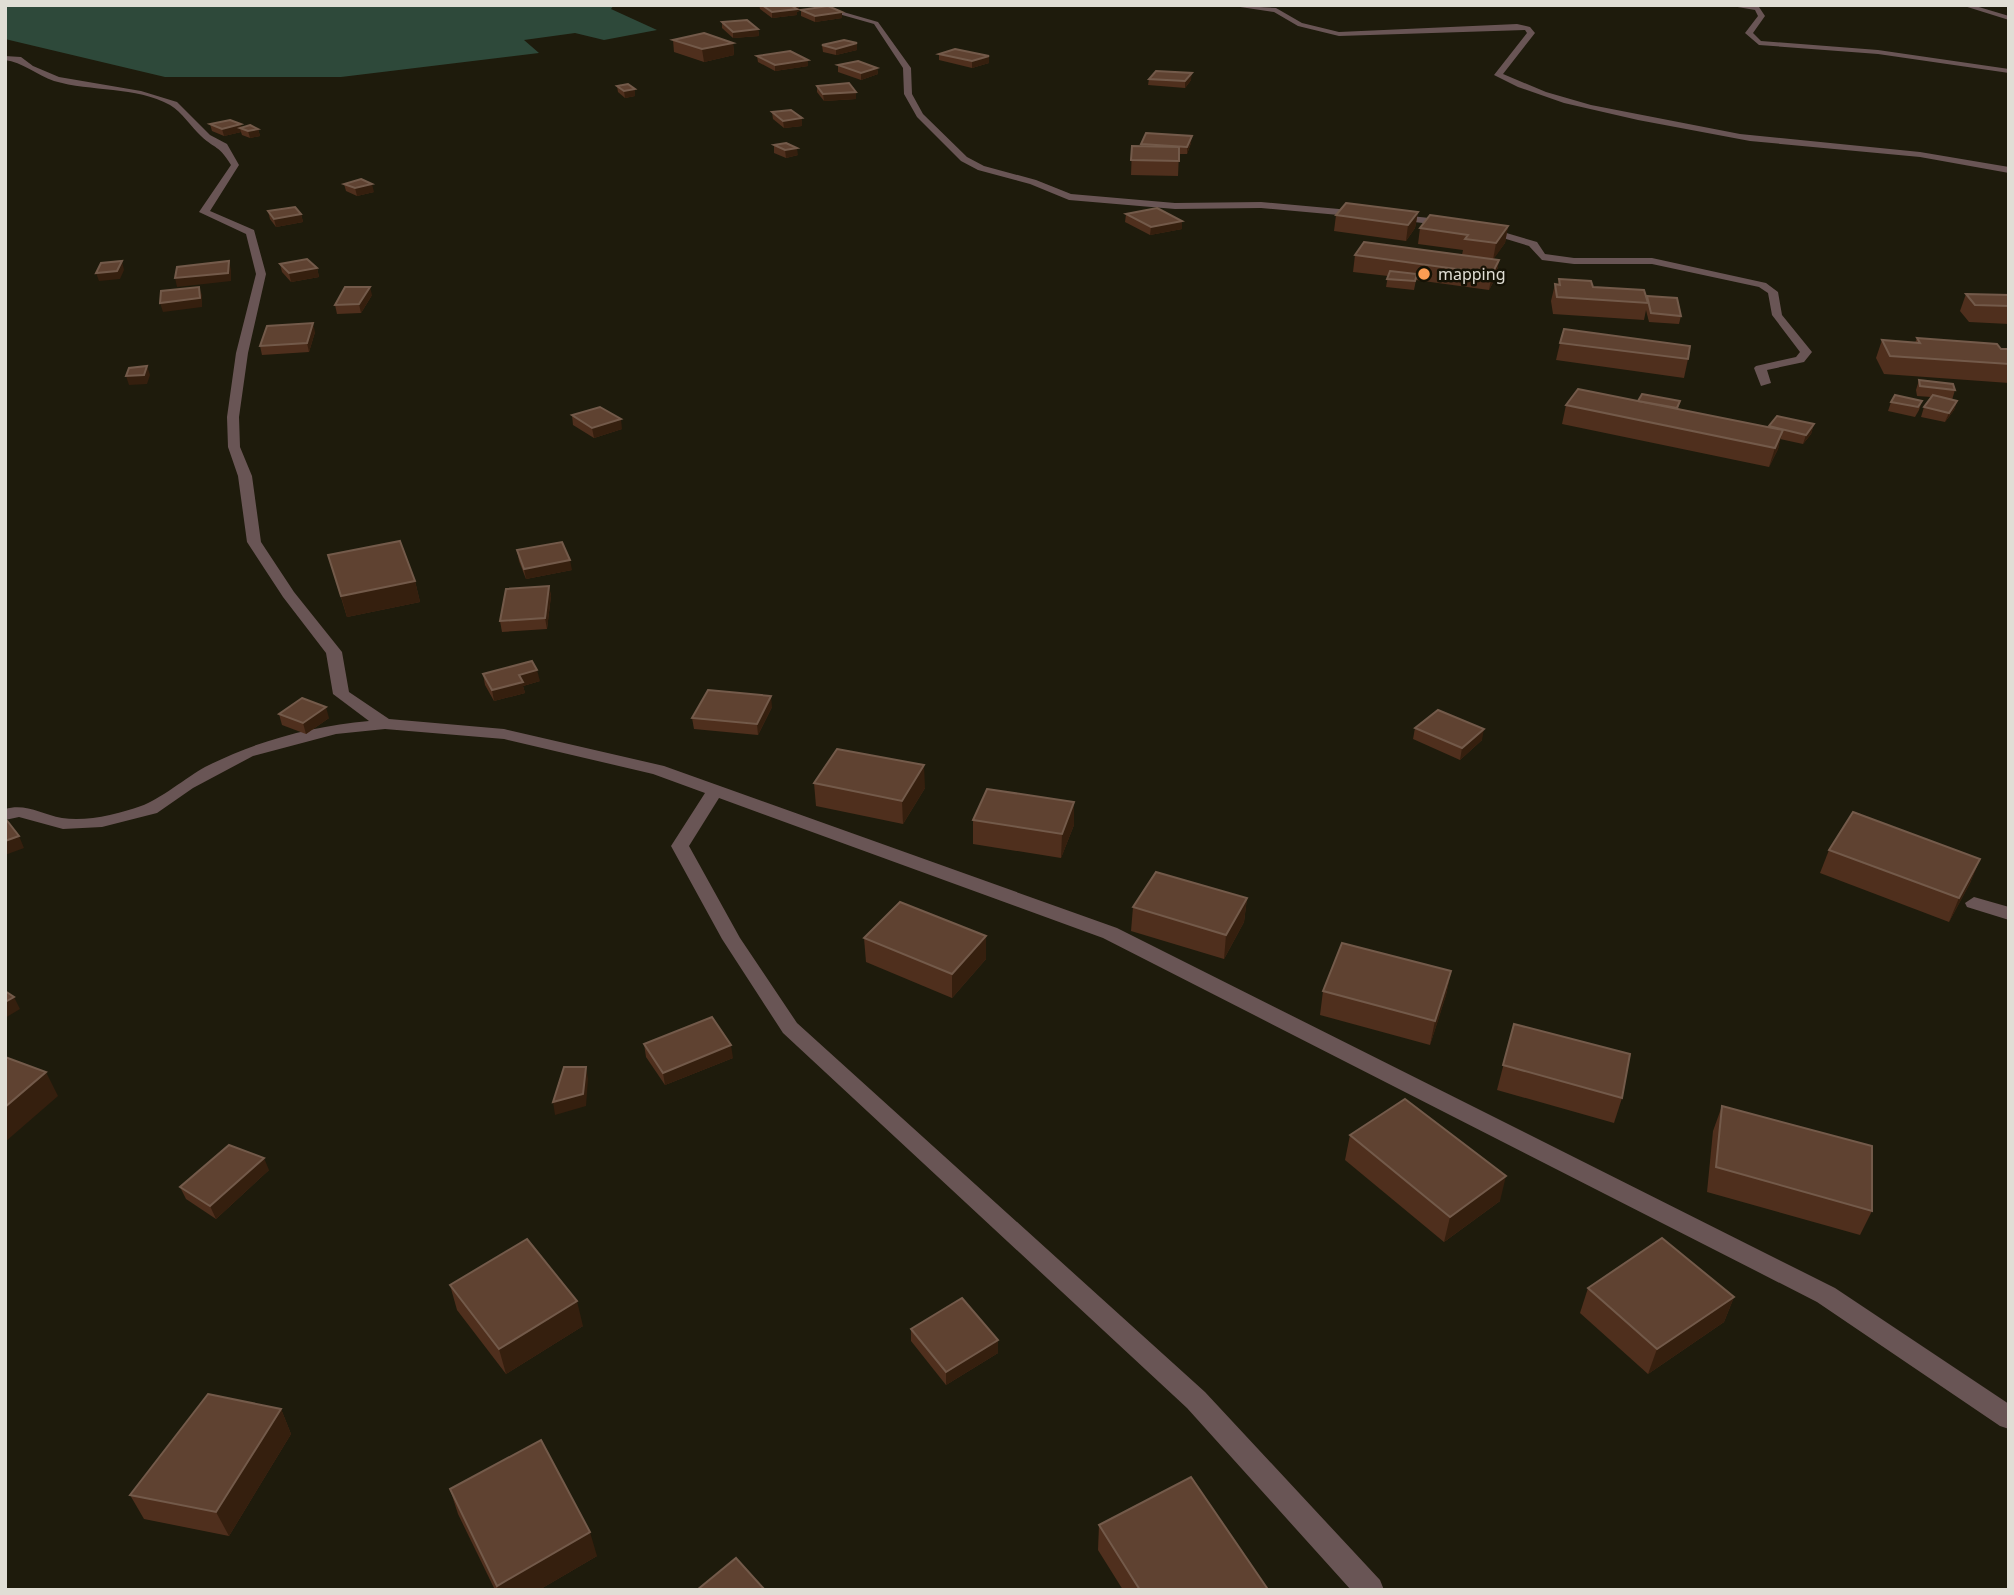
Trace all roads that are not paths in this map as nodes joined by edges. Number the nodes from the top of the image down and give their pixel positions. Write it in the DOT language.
graph roads {
  1 [pos="810,5"];
  2 [pos="1230,5"];
  3 [pos="1729,5"];
  4 [pos="1964,5"];
  5 [pos="2009,18"];
  6 [pos="5,58"];
  7 [pos="2009,71"];
  8 [pos="2009,170"];
  9 [pos="1455,224"];
  10 [pos="1480,229"];
  11 [pos="1765,383"];
  12 [pos="384,724"];
  13 [pos="716,791"];
  14 [pos="5,815"];
  15 [pos="1974,903"];
  16 [pos="2009,914"];
  17 [pos="2009,1418"];
  18 [pos="1370,1590"];
  1 -- 9 [label="street"];
  2 -- 8 [label="street"];
  3 -- 7 [label="street"];
  4 -- 5 [label="street"];
  6 -- 12 [label="street"];
  10 -- 11 [label="street"];
  12 -- 13 [label="street"];
  12 -- 14 [label="street"];
  13 -- 17 [label="street"];
  13 -- 18 [label="street"];
  15 -- 16 [label="street"];
}
